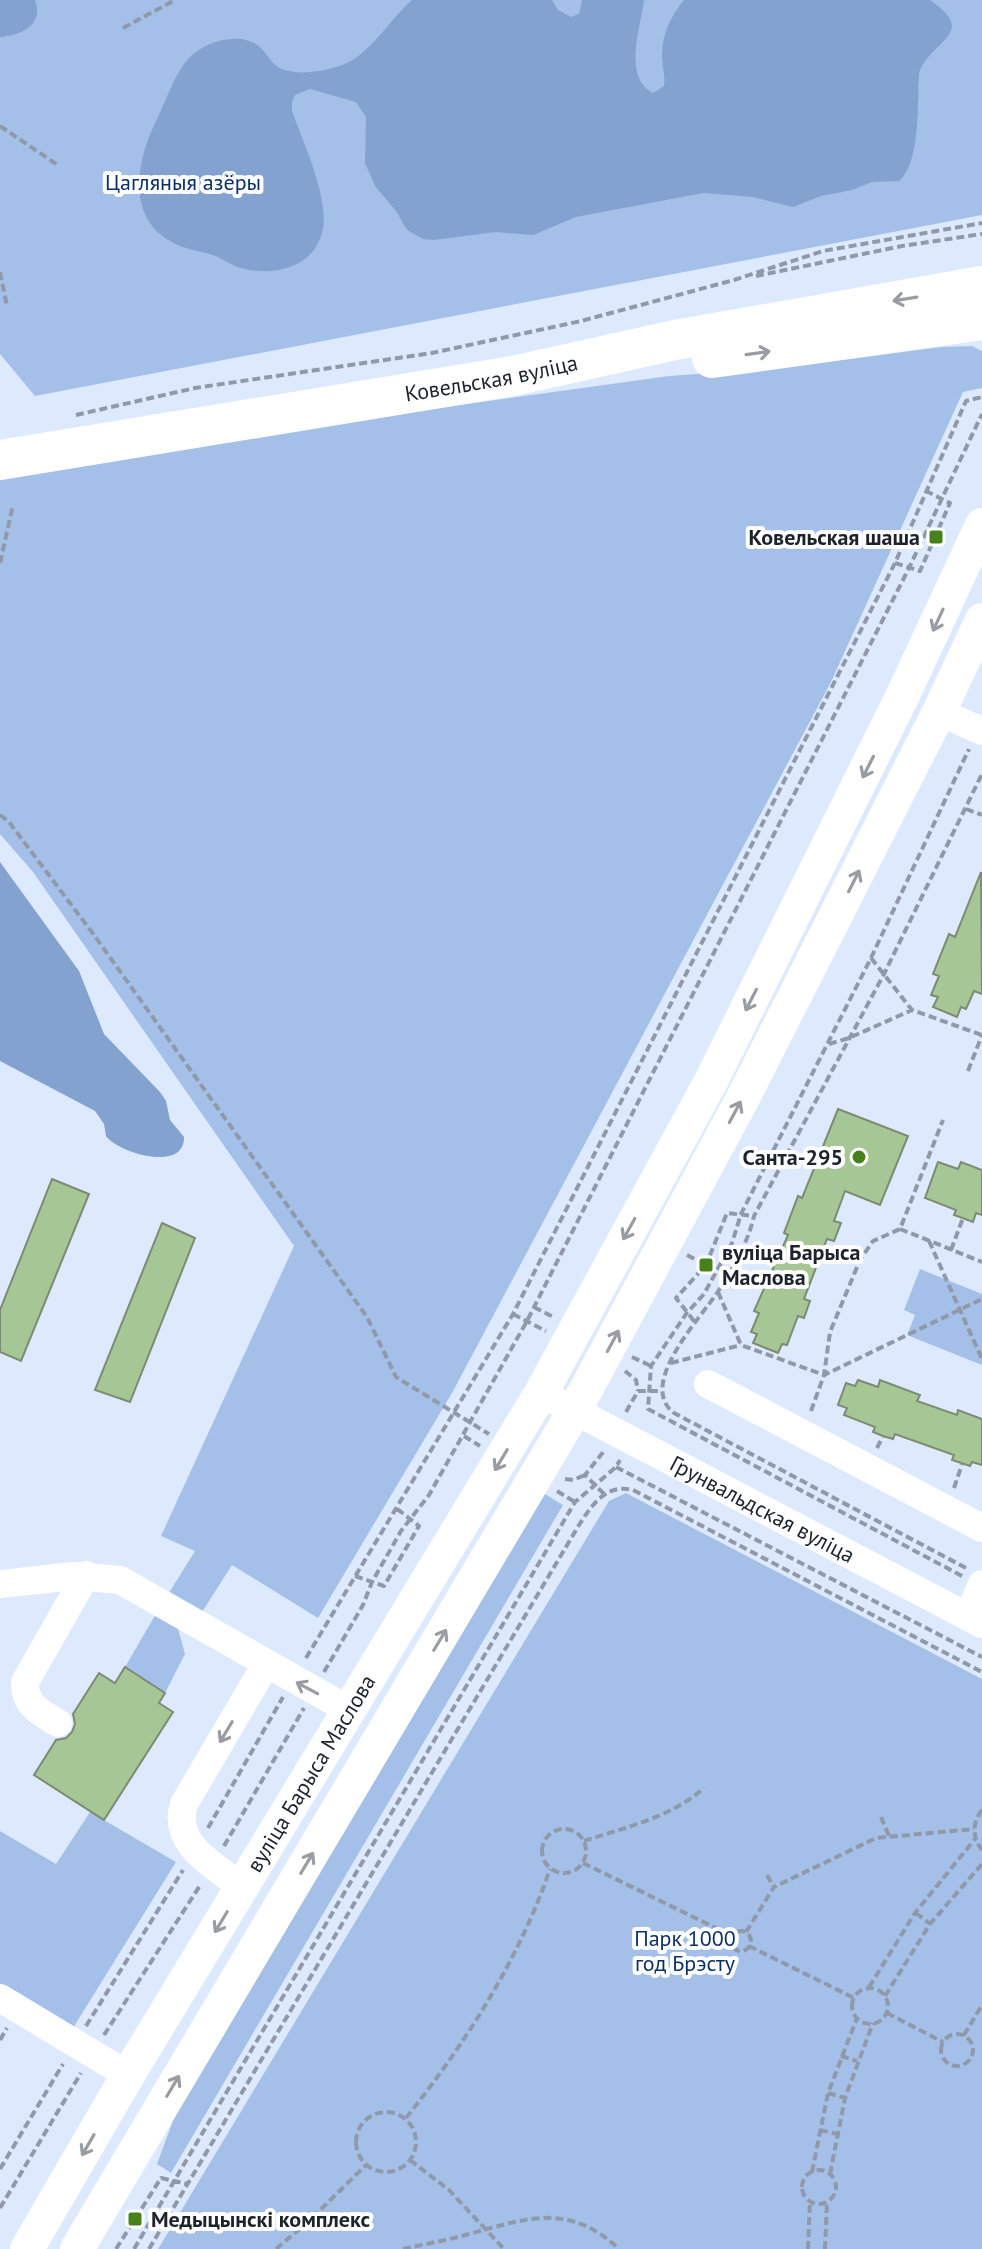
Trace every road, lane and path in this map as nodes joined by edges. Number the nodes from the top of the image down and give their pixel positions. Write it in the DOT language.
graph roads {
  1 [pos="175,0"];
  2 [pos="123,28"];
  3 [pos="0,126"];
  4 [pos="59,166"];
  5 [pos="982,223"];
  6 [pos="982,234"];
  7 [pos="0,272"];
  8 [pos="734,280"];
  9 [pos="982,286"];
  10 [pos="7,306"];
  11 [pos="982,320"];
  12 [pos="513,376"];
  13 [pos="982,397"];
  14 [pos="982,414"];
  15 [pos="65,418"];
  16 [pos="0,460"];
  17 [pos="928,492"];
  18 [pos="943,500"];
  19 [pos="13,505"];
  20 [pos="982,525"];
  21 [pos="0,563"];
  22 [pos="895,563"];
  23 [pos="909,568"];
  24 [pos="982,620"];
  25 [pos="939,712"];
  26 [pos="980,730"];
  27 [pos="982,774"];
  28 [pos="966,809"];
  29 [pos="0,815"];
  30 [pos="982,815"];
  31 [pos="871,958"];
  32 [pos="884,974"];
  33 [pos="912,1010"];
  34 [pos="982,1035"];
  35 [pos="849,1038"];
  36 [pos="828,1044"];
  37 [pos="968,1071"];
  38 [pos="943,1120"];
  39 [pos="741,1214"];
  40 [pos="754,1216"];
  41 [pos="963,1218"];
  42 [pos="900,1229"];
  43 [pos="929,1241"];
  44 [pos="951,1250"];
  45 [pos="982,1262"];
  46 [pos="718,1292"];
  47 [pos="982,1299"];
  48 [pos="959,1310"];
  49 [pos="686,1314"];
  50 [pos="694,1321"];
  51 [pos="741,1345"];
  52 [pos="982,1359"];
  53 [pos="671,1363"];
  54 [pos="824,1375"];
  55 [pos="708,1384"];
  56 [pos="541,1393"];
  57 [pos="575,1410"];
  58 [pos="454,1411"];
  59 [pos="801,1432"];
  60 [pos="962,1464"];
  61 [pos="951,1496"];
  62 [pos="396,1508"];
  63 [pos="411,1519"];
  64 [pos="982,1528"];
  65 [pos="86,1575"];
  66 [pos="355,1576"];
  67 [pos="978,1580"];
  68 [pos="372,1582"];
  69 [pos="0,1584"];
  70 [pos="975,1621"];
  71 [pos="982,1657"];
  72 [pos="266,1664"];
  73 [pos="982,1672"];
  74 [pos="303,1685"];
  75 [pos="349,1710"];
  76 [pos="58,1723"];
  77 [pos="704,1788"];
  78 [pos="982,1810"];
  79 [pos="881,1817"];
  80 [pos="974,1829"];
  81 [pos="889,1836"];
  82 [pos="975,1839"];
  83 [pos="584,1841"];
  84 [pos="982,1850"];
  85 [pos="204,1857"];
  86 [pos="583,1863"];
  87 [pos="982,1864"];
  88 [pos="550,1869"];
  89 [pos="767,1875"];
  90 [pos="242,1887"];
  91 [pos="774,1887"];
  92 [pos="915,1913"];
  93 [pos="930,1924"];
  94 [pos="746,1932"];
  95 [pos="732,1936"];
  96 [pos="749,1946"];
  97 [pos="869,1987"];
  98 [pos="885,1996"];
  99 [pos="0,1998"];
  100 [pos="854,1998"];
  101 [pos="982,2005"];
  102 [pos="887,2013"];
  103 [pos="857,2018"];
  104 [pos="873,2023"];
  105 [pos="964,2035"];
  106 [pos="943,2042"];
  107 [pos="84,2048"];
  108 [pos="841,2056"];
  109 [pos="857,2061"];
  110 [pos="128,2075"];
  111 [pos="828,2093"];
  112 [pos="845,2098"];
  113 [pos="406,2118"];
  114 [pos="820,2130"];
  115 [pos="837,2134"];
  116 [pos="410,2160"];
  117 [pos="366,2165"];
  118 [pos="0,2169"];
  119 [pos="812,2172"];
  120 [pos="830,2174"];
  121 [pos="175,2181"];
  122 [pos="188,2184"];
  123 [pos="810,2201"];
  124 [pos="827,2202"];
  125 [pos="0,2208"];
  126 [pos="487,2229"];
  127 [pos="27,2249"];
  128 [pos="77,2249"];
  129 [pos="116,2249"];
  130 [pos="134,2249"];
  131 [pos="149,2249"];
  132 [pos="276,2249"];
  133 [pos="403,2249"];
  134 [pos="504,2249"];
  135 [pos="619,2249"];
  136 [pos="808,2249"];
  137 [pos="825,2249"];
  1 -- 2 [label="path"];
  3 -- 4 [label="path"];
  5 -- 8 [label="path"];
  6 -- 8 [label="path"];
  7 -- 10 [label="path"];
  8 -- 15 [label="path"];
  9 -- 12 [label="highway, Ковельская вуліца, one-way"];
  12 -- 11 [label="highway, one-way"];
  12 -- 16 [label="highway, Ковельская вуліца"];
  13 -- 17 [label="path"];
  14 -- 18 [label="path"];
  17 -- 18 [label="path"];
  17 -- 22 [label="path"];
  18 -- 23 [label="path"];
  18 -- 23 [label="path"];
  19 -- 21 [label="path"];
  20 -- 56 [label="main road, вуліца Барыса Маслова, one-way"];
  22 -- 23 [label="path"];
  22 -- 58 [label="path"];
  23 -- 63 [label="path"];
  24 -- 25 [label="main road, вуліца Барыса Маслова"];
  25 -- 26 [label="street"];
  57 -- 25 [label="main road, вуліца Барыса Маслова, one-way"];
  26 -- 31 [label="path"];
  27 -- 28 [label="path"];
  28 -- 30 [label="path"];
  28 -- 32 [label="path"];
  29 -- 58 [label="path"];
  31 -- 32 [label="path"];
  31 -- 36 [label="path"];
  32 -- 33 [label="path"];
  32 -- 35 [label="path"];
  33 -- 34 [label="path"];
  33 -- 35 [label="path"];
  34 -- 37 [label="path"];
  35 -- 36 [label="path"];
  35 -- 40 [label="path"];
  36 -- 39 [label="path"];
  38 -- 42 [label="path"];
  39 -- 40 [label="path"];
  39 -- 49 [label="path"];
  39 -- 49 [label="path"];
  40 -- 46 [label="path"];
  41 -- 44 [label="path"];
  42 -- 43 [label="path"];
  42 -- 54 [label="path"];
  43 -- 44 [label="path"];
  43 -- 48 [label="path"];
  44 -- 45 [label="path"];
  46 -- 50 [label="path"];
  46 -- 51 [label="path"];
  47 -- 48 [label="path"];
  48 -- 52 [label="path"];
  48 -- 54 [label="path"];
  49 -- 50 [label="path"];
  49 -- 67 [label="path"];
  50 -- 53 [label="path"];
  51 -- 53 [label="path"];
  51 -- 54 [label="path"];
  53 -- 67 [label="path"];
  54 -- 59 [label="path"];
  55 -- 59 [label="street"];
  56 -- 57 [label="street, Грунвальдская вуліца"];
  56 -- 75 [label="main road, вуліца Барыса Маслова, one-way"];
  57 -- 70 [label="street, Грунвальдская вуліца"];
  128 -- 57 [label="main road, вуліца Барыса Маслова, one-way"];
  58 -- 62 [label="path"];
  59 -- 64 [label="street"];
  60 -- 61 [label="path"];
  62 -- 63 [label="path"];
  62 -- 66 [label="path"];
  63 -- 68 [label="path"];
  63 -- 68 [label="path"];
  65 -- 69 [label="street"];
  65 -- 72 [label="street"];
  65 -- 76 [label="street"];
  66 -- 68 [label="path"];
  66 -- 74 [label="path"];
  67 -- 70 [label="street"];
  68 -- 74 [label="path"];
  71 -- 121 [label="path"];
  72 -- 74 [label="street"];
  72 -- 85 [label="street, one-way"];
  73 -- 122 [label="path"];
  74 -- 75 [label="street"];
  74 -- 85 [label="path"];
  74 -- 85 [label="path"];
  75 -- 90 [label="main road, вуліца Барыса Маслова"];
  77 -- 83 [label="path"];
  78 -- 80 [label="path"];
  79 -- 81 [label="path"];
  80 -- 81 [label="path"];
  80 -- 82 [label="path"];
  81 -- 91 [label="path"];
  82 -- 84 [label="path"];
  82 -- 92 [label="path"];
  83 -- 86 [label="path"];
  83 -- 88 [label="path"];
  85 -- 90 [label="street"];
  85 -- 107 [label="path"];
  85 -- 107 [label="path"];
  86 -- 88 [label="path"];
  86 -- 95 [label="path"];
  87 -- 93 [label="path"];
  88 -- 113 [label="path"];
  89 -- 91 [label="path"];
  90 -- 110 [label="main road, вуліца Барыса Маслова, one-way"];
  91 -- 94 [label="path"];
  92 -- 93 [label="path"];
  92 -- 97 [label="path"];
  93 -- 98 [label="path"];
  94 -- 95 [label="path"];
  94 -- 96 [label="path"];
  95 -- 96 [label="path"];
  96 -- 100 [label="path"];
  97 -- 98 [label="path"];
  97 -- 100 [label="path"];
  98 -- 102 [label="path"];
  99 -- 107 [label="street"];
  100 -- 103 [label="path"];
  101 -- 105 [label="path"];
  102 -- 104 [label="path"];
  102 -- 106 [label="path"];
  103 -- 104 [label="path"];
  103 -- 108 [label="path"];
  104 -- 109 [label="path"];
  105 -- 106 [label="path"];
  105 -- 106 [label="path"];
  107 -- 110 [label="street"];
  107 -- 118 [label="path"];
  107 -- 125 [label="path"];
  108 -- 109 [label="path"];
  108 -- 111 [label="path"];
  109 -- 112 [label="path"];
  110 -- 127 [label="main road, вуліца Барыса Маслова, one-way"];
  111 -- 112 [label="path"];
  111 -- 114 [label="path"];
  112 -- 115 [label="path"];
  113 -- 116 [label="path"];
  113 -- 117 [label="path"];
  114 -- 115 [label="path"];
  114 -- 119 [label="path"];
  115 -- 120 [label="path"];
  116 -- 117 [label="path"];
  116 -- 126 [label="path"];
  117 -- 132 [label="path"];
  119 -- 120 [label="path"];
  119 -- 123 [label="path"];
  120 -- 124 [label="path"];
  121 -- 122 [label="path"];
  121 -- 129 [label="path"];
  121 -- 130 [label="path"];
  122 -- 131 [label="path"];
  123 -- 124 [label="path"];
  123 -- 136 [label="path"];
  124 -- 137 [label="path"];
  126 -- 133 [label="path"];
  126 -- 134 [label="path"];
  126 -- 135 [label="path"];
}
